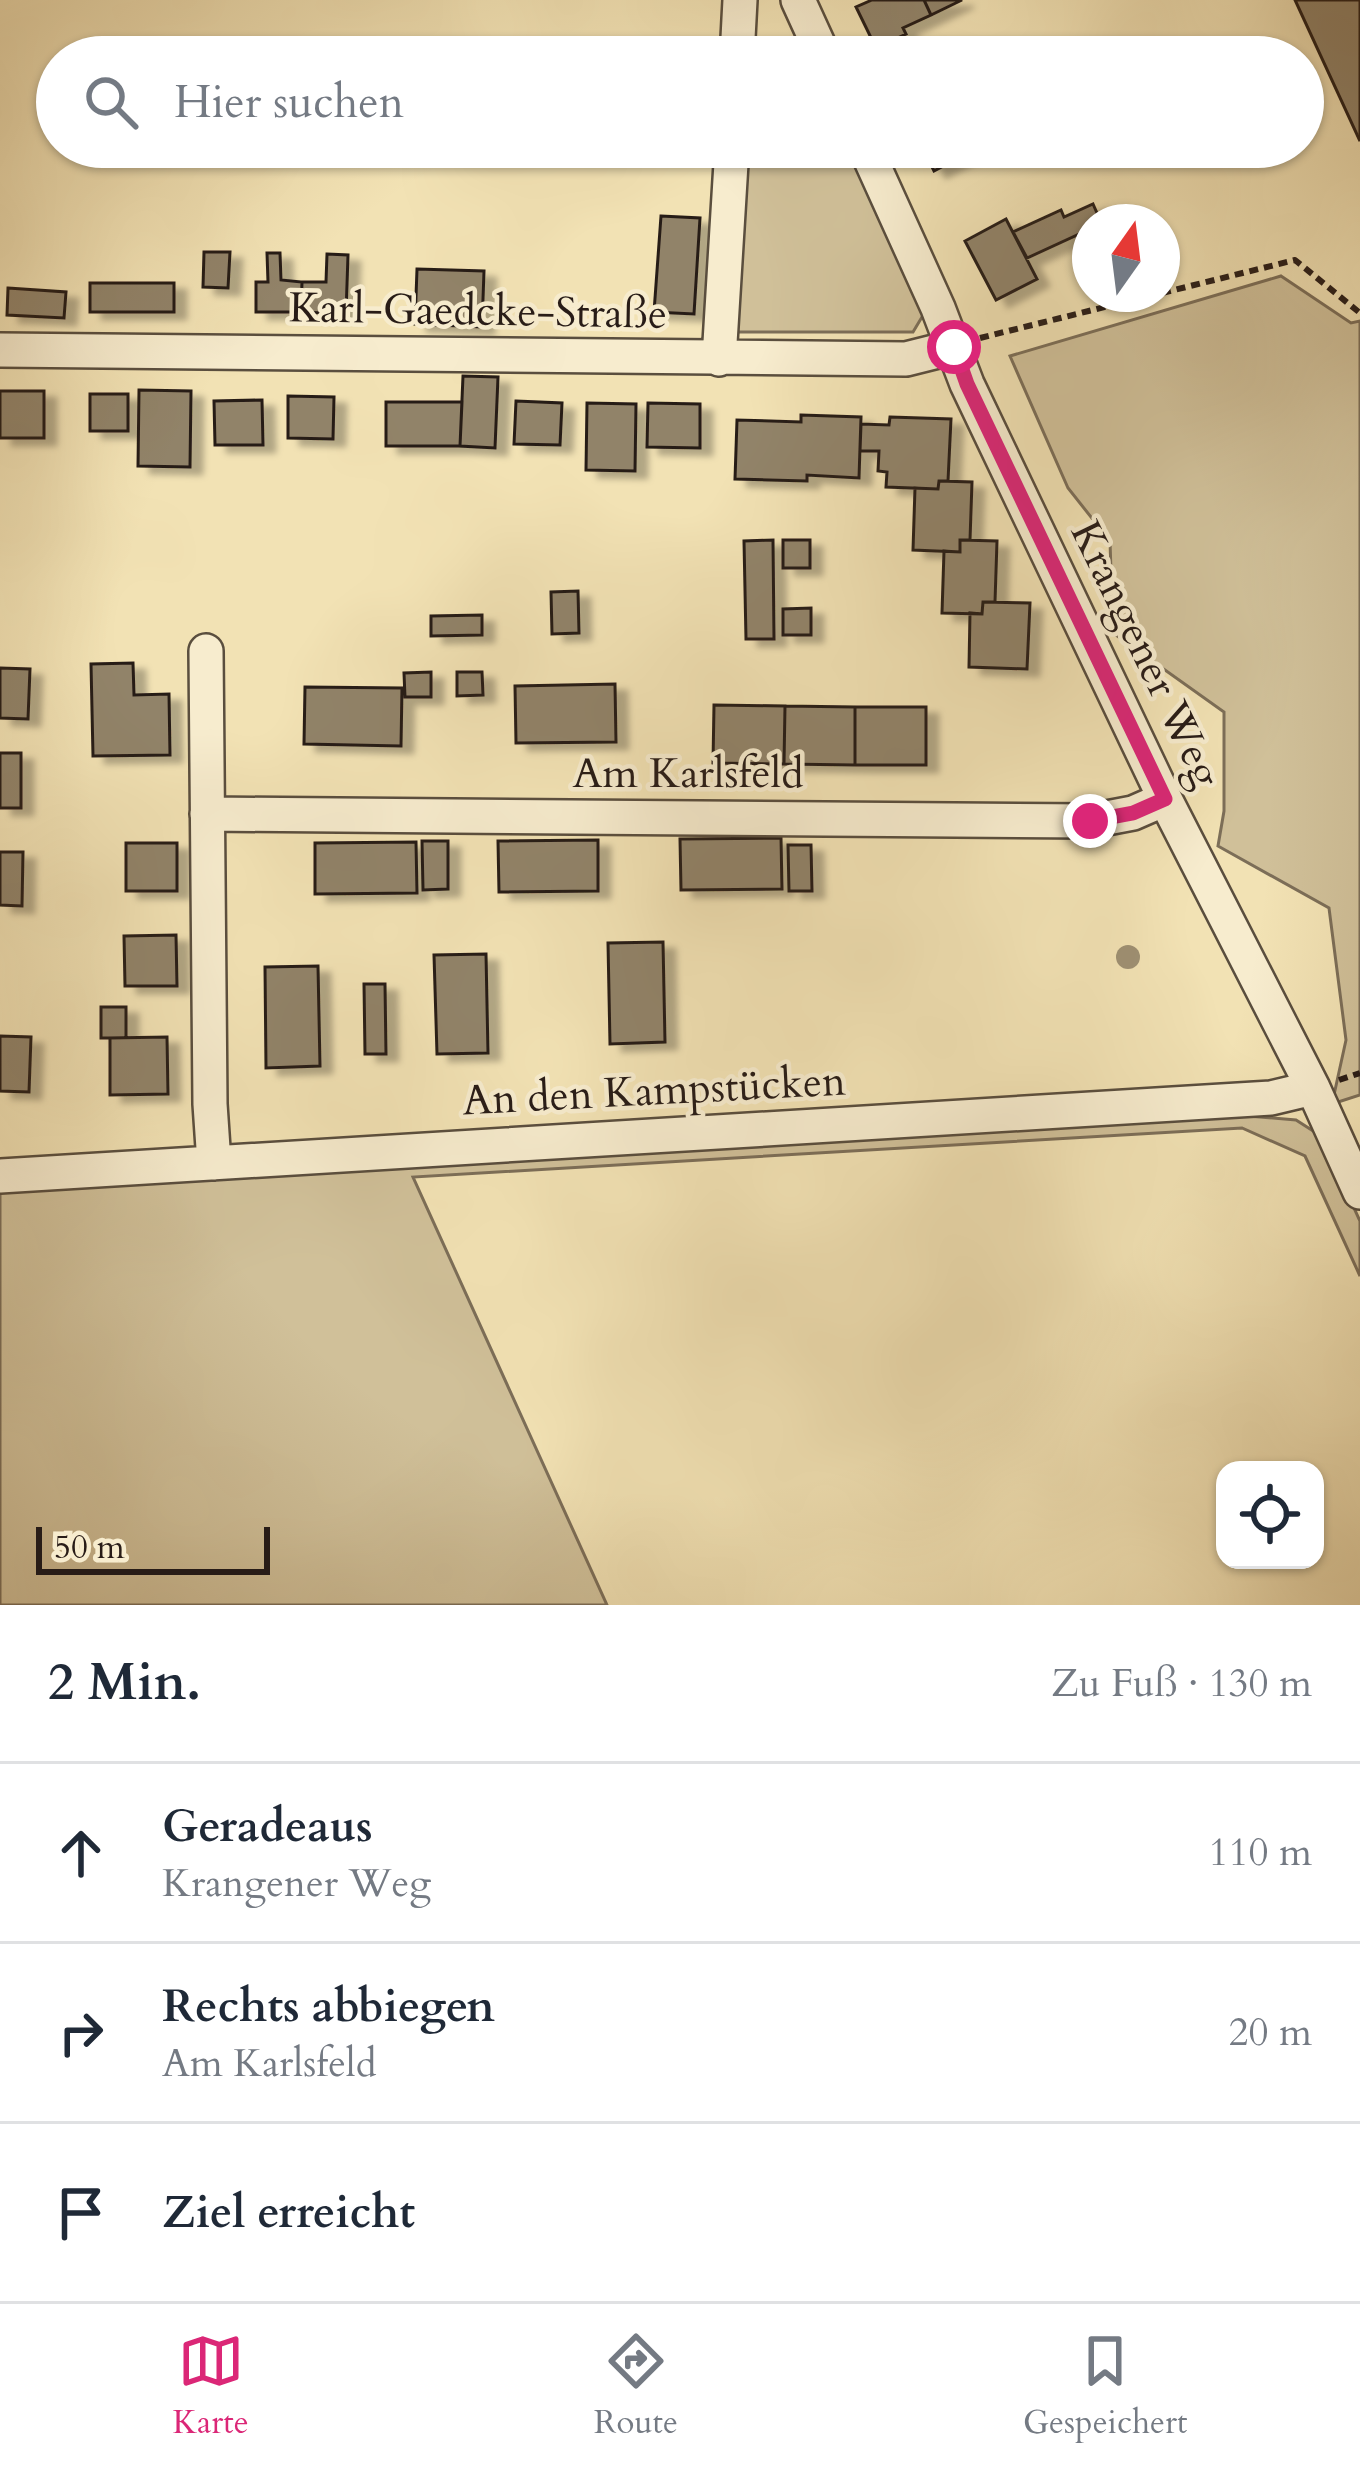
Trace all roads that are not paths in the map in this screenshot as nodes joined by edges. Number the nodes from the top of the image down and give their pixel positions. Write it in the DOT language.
graph roads {
  1 [pos="740,0"];
  2 [pos="798,0"];
  3 [pos="738,36"];
  4 [pos="814,36"];
  5 [pos="731,168"];
  6 [pos="874,168"];
  7 [pos="954,347"];
  8 [pos="0,350"];
  9 [pos="719,359"];
  10 [pos="206,651"];
  11 [pos="1165,799"];
  12 [pos="207,814"];
  13 [pos="1312,1088"];
  14 [pos="214,1162"];
  15 [pos="0,1176"];
  16 [pos="1360,1192"];
  1 -- 3 [label="street"];
  2 -- 4 [label="street"];
  5 -- 9 [label="street"];
  6 -- 7 [label="street, Krangener Weg"];
  7 -- 9 [label="street, Karl-Gaedcke-Straße"];
  7 -- 11 [label="street, Krangener Weg"];
  8 -- 9 [label="street, Karl-Gaedcke-Straße"];
  10 -- 12 [label="street"];
  11 -- 12 [label="street, Am Karlsfeld"];
  11 -- 13 [label="street, Krangener Weg"];
  12 -- 14 [label="street"];
  13 -- 14 [label="street, An den Kampstücken"];
  13 -- 16 [label="street, Krangener Weg"];
  14 -- 15 [label="street, An den Kampstücken"];
}
